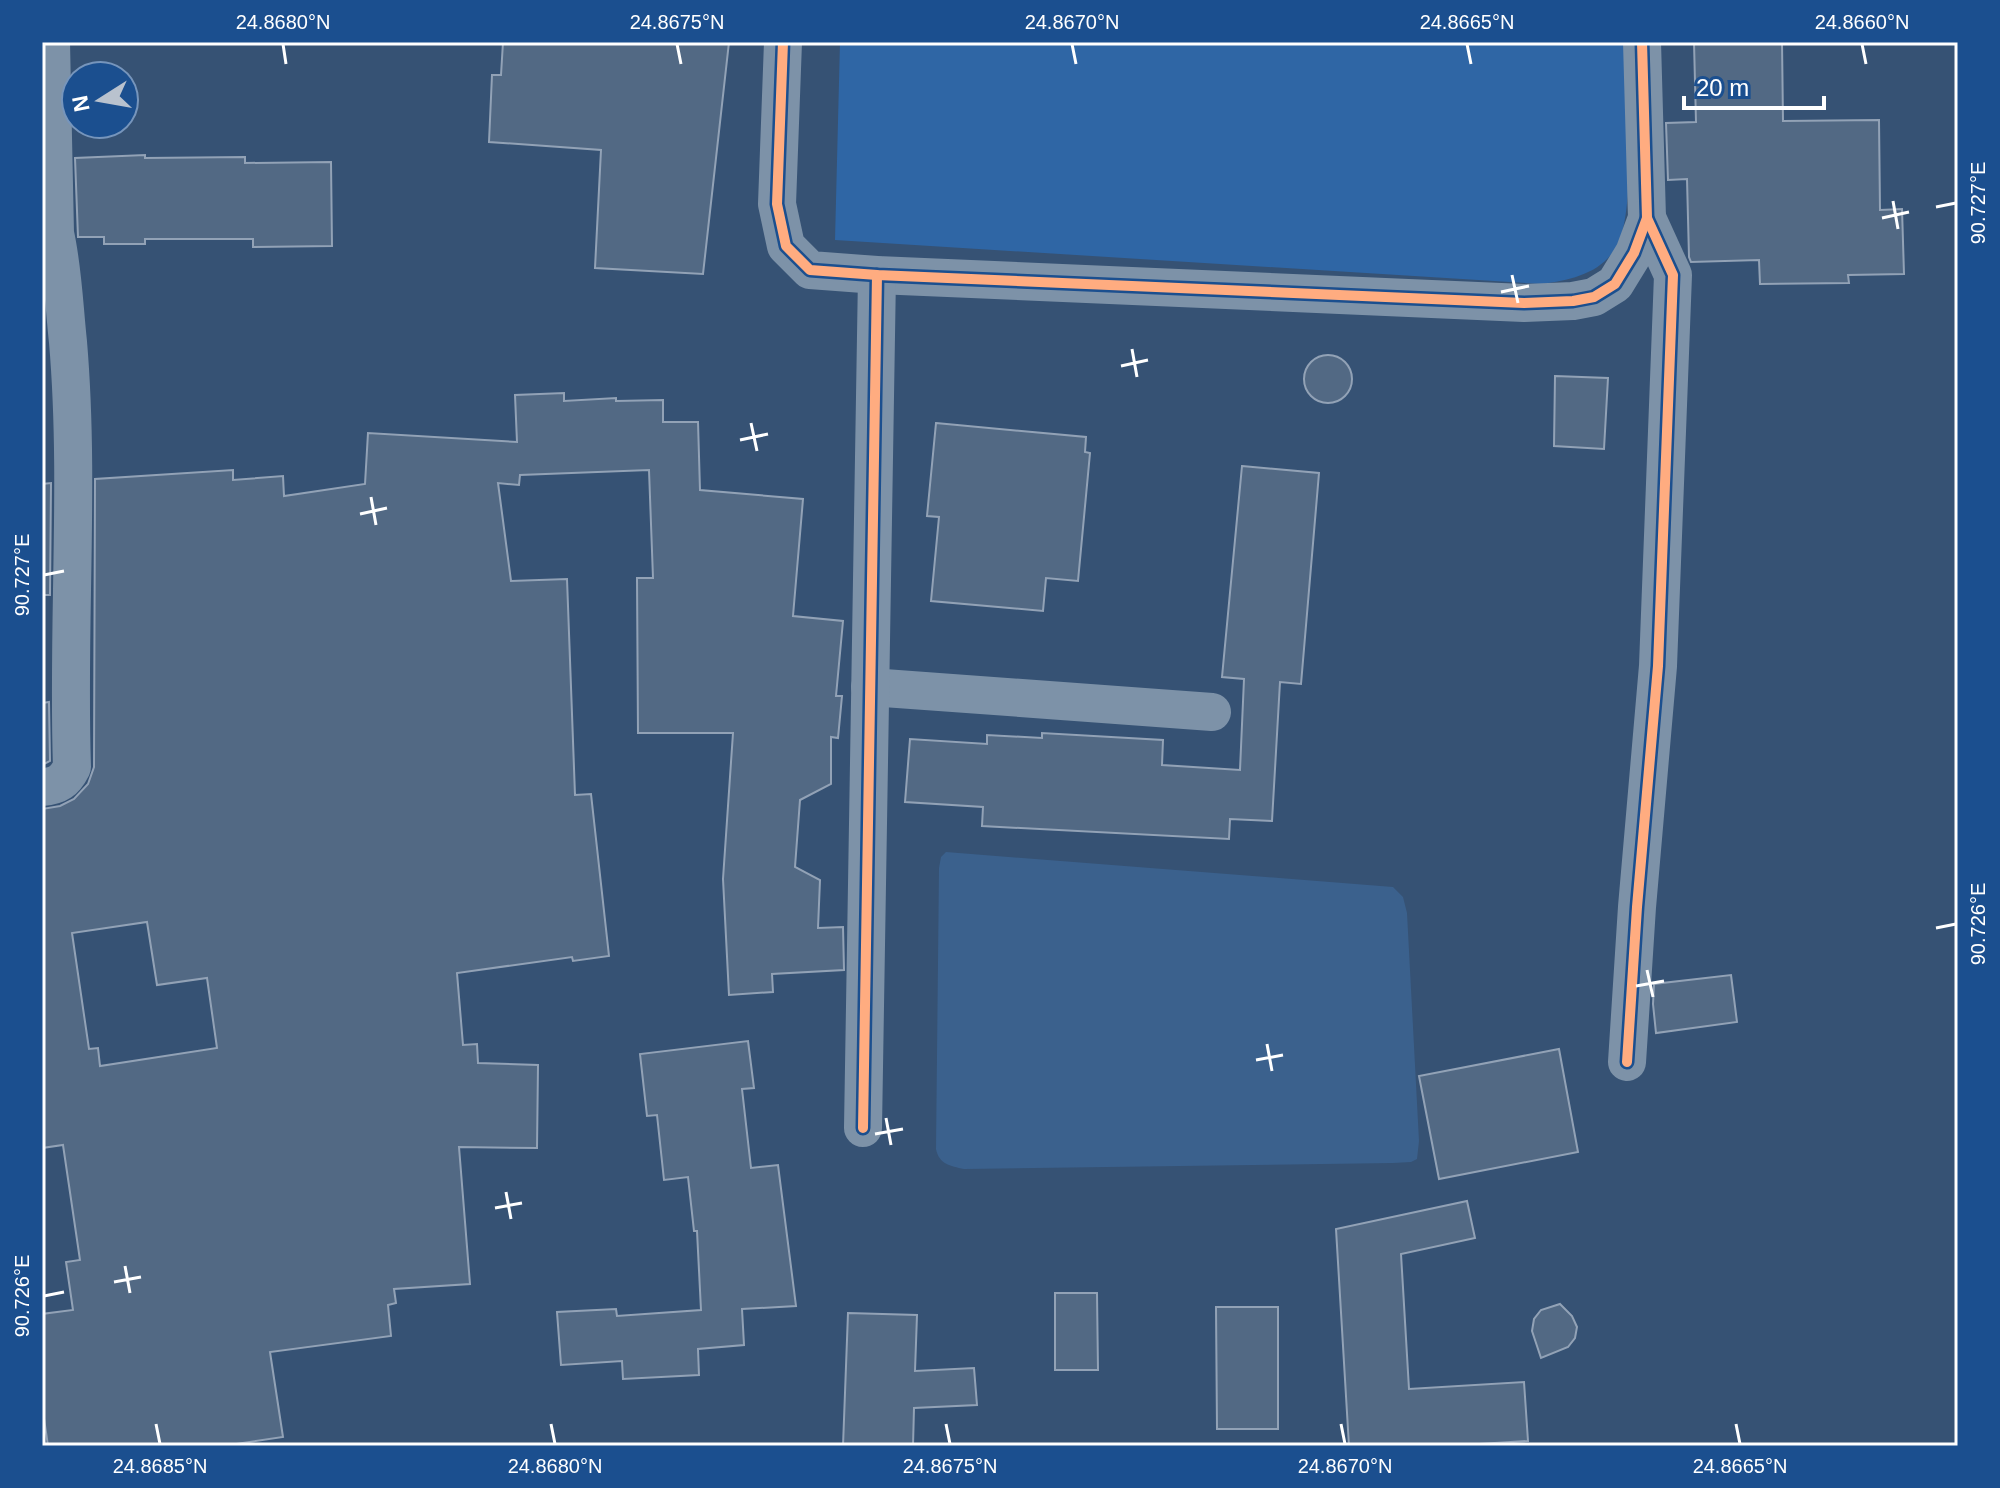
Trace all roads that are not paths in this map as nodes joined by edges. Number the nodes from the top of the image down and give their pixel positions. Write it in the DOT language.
graph roads {
  1 [pos="51,42"];
  2 [pos="783,42"];
  3 [pos="1642,42"];
  4 [pos="1647,218"];
  5 [pos="877,275"];
  6 [pos="870,687"];
  7 [pos="1212,712"];
  8 [pos="42,787"];
  9 [pos="1627,1062"];
  10 [pos="863,1128"];
  1 -- 8 [label="street"];
  2 -- 5 [label="street"];
  3 -- 4 [label="street"];
  4 -- 5 [label="street"];
  4 -- 9 [label="street"];
  5 -- 6 [label="street"];
  6 -- 7 [label="street"];
  6 -- 10 [label="street"];
}
